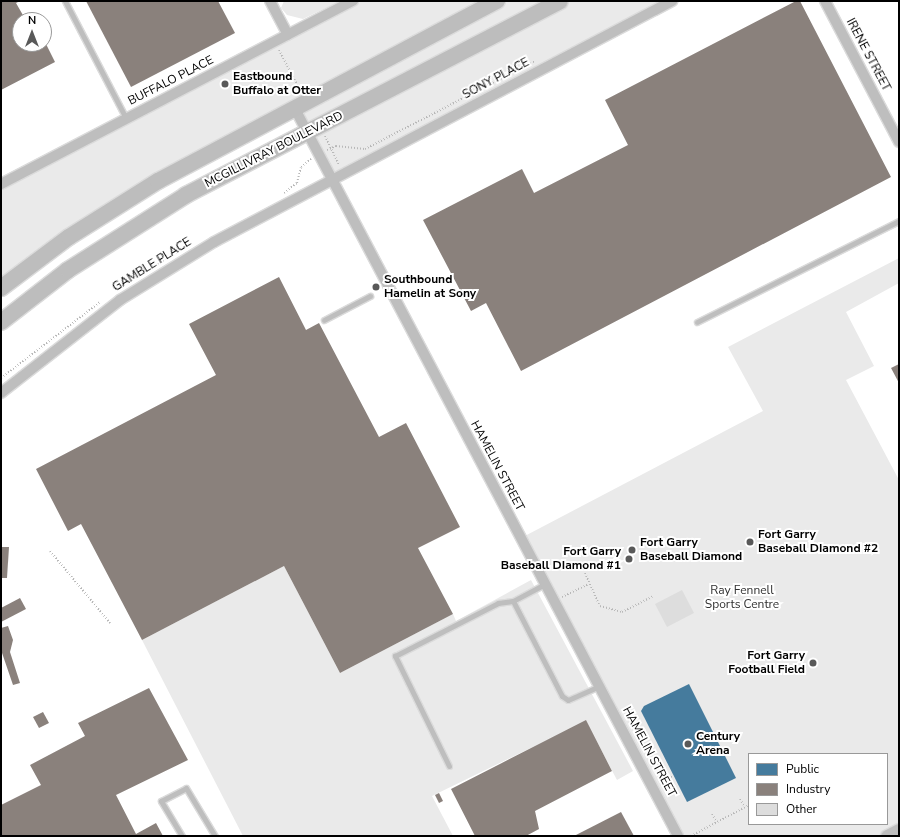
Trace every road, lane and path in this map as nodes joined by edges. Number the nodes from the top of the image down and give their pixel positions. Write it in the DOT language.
graph roads {
  1 [pos="65,1"];
  2 [pos="270,1"];
  3 [pos="353,1"];
  4 [pos="497,1"];
  5 [pos="560,1"];
  6 [pos="672,1"];
  7 [pos="825,1"];
  8 [pos="288,35"];
  9 [pos="274,42"];
  10 [pos="538,59"];
  11 [pos="299,102"];
  12 [pos="126,118"];
  13 [pos="323,131"];
  14 [pos="307,134"];
  15 [pos="899,142"];
  16 [pos="330,148"];
  17 [pos="344,173"];
  18 [pos="331,179"];
  19 [pos="1,184"];
  20 [pos="899,221"];
  21 [pos="1,288"];
  22 [pos="370,296"];
  23 [pos="324,320"];
  24 [pos="1,322"];
  25 [pos="697,322"];
  26 [pos="1,393"];
  27 [pos="50,551"];
  28 [pos="585,573"];
  29 [pos="545,584"];
  30 [pos="589,584"];
  31 [pos="653,596"];
  32 [pos="513,601"];
  33 [pos="554,601"];
  34 [pos="110,623"];
  35 [pos="599,686"];
  36 [pos="449,766"];
  37 [pos="673,776"];
  38 [pos="652,786"];
  39 [pos="740,799"];
  40 [pos="748,806"];
  41 [pos="745,807"];
  42 [pos="712,814"];
  43 [pos="717,822"];
  44 [pos="899,830"];
  45 [pos="182,836"];
  46 [pos="215,836"];
  47 [pos="678,836"];
  48 [pos="691,836"];
  49 [pos="887,836"];
  1 -- 12 [label="lane"];
  2 -- 8 [label="street"];
  3 -- 8 [label="street, BUFFALO PLACE"];
  4 -- 11 [label="main road"];
  5 -- 14 [label="main road, MCGILLIVRAY BOULEVARD"];
  6 -- 17 [label="street, SONY PLACE"];
  7 -- 15 [label="street, IRENE STREET"];
  8 -- 9 [label="street, BUFFALO PLACE"];
  9 -- 11 [label="path"];
  9 -- 12 [label="street, BUFFALO PLACE"];
  10 -- 16 [label="path"];
  11 -- 14 [label="street, HAMELIN STREET"];
  11 -- 21 [label="main road"];
  12 -- 19 [label="street, BUFFALO PLACE"];
  13 -- 16 [label="path"];
  14 -- 18 [label="street, HAMELIN STREET"];
  14 -- 24 [label="main road, MCGILLIVRAY BOULEVARD"];
  16 -- 17 [label="path"];
  17 -- 18 [label="street, SONY PLACE"];
  18 -- 26 [label="street, GAMBLE PLACE"];
  18 -- 29 [label="street, HAMELIN STREET"];
  20 -- 25 [label="lane"];
  22 -- 23 [label="lane"];
  27 -- 34 [label="path"];
  28 -- 30 [label="path"];
  29 -- 32 [label="lane"];
  29 -- 33 [label="street, HAMELIN STREET"];
  30 -- 31 [label="path"];
  30 -- 33 [label="path"];
  32 -- 35 [label="lane"];
  32 -- 36 [label="lane"];
  33 -- 35 [label="street, HAMELIN STREET"];
  35 -- 38 [label="street, HAMELIN STREET"];
  37 -- 38 [label="path"];
  38 -- 47 [label="street, HAMELIN STREET"];
  39 -- 41 [label="path"];
  40 -- 41 [label="path"];
  41 -- 43 [label="path"];
  42 -- 43 [label="path"];
  43 -- 48 [label="path"];
  44 -- 49 [label="street"];
  45 -- 46 [label="lane"];
}
